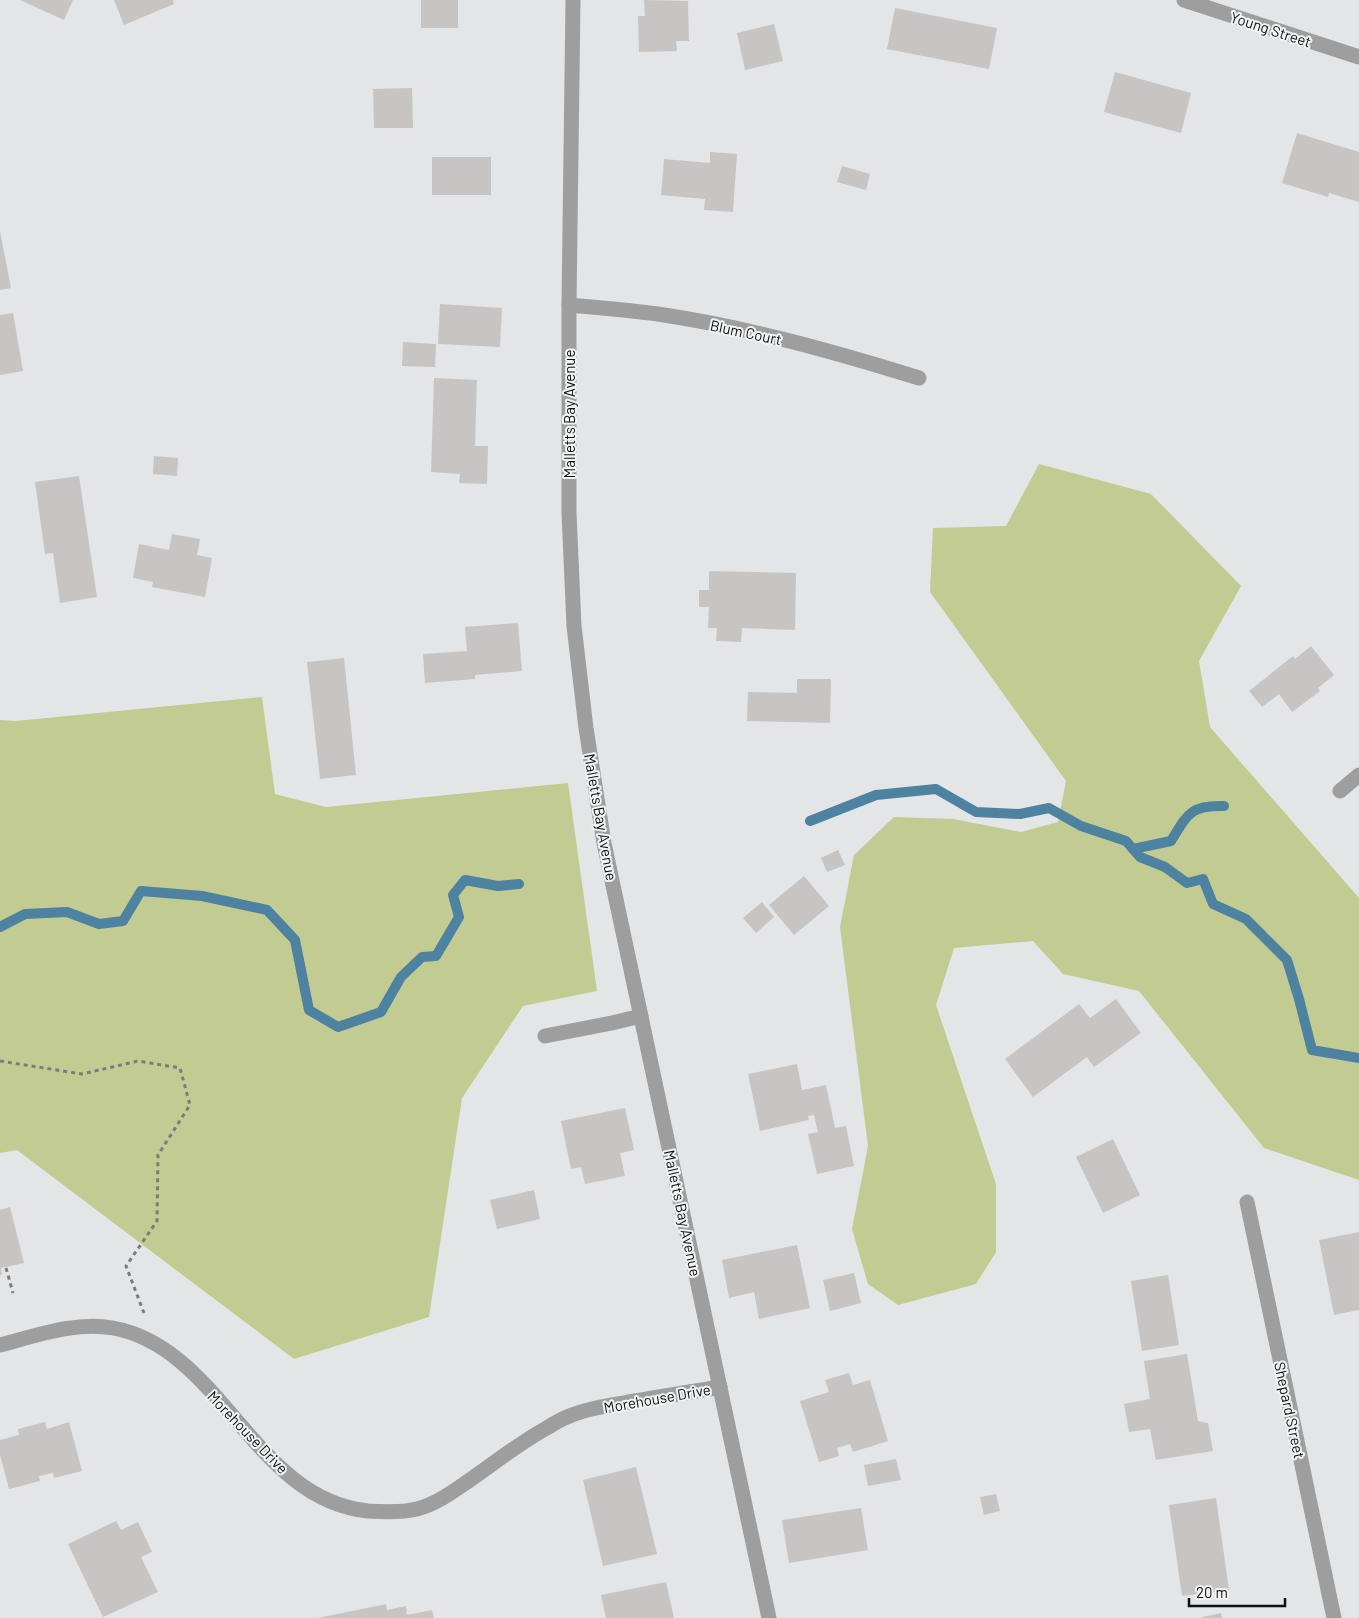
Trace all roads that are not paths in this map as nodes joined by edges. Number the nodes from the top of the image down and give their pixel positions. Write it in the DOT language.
graph roads {
  1 [pos="573,0"];
  2 [pos="1184,0"];
  3 [pos="1359,57"];
  4 [pos="569,305"];
  5 [pos="919,378"];
  6 [pos="1359,776"];
  7 [pos="1340,791"];
  8 [pos="641,1016"];
  9 [pos="545,1036"];
  10 [pos="1247,1202"];
  11 [pos="0,1346"];
  12 [pos="720,1388"];
  13 [pos="769,1618"];
  14 [pos="1334,1618"];
  1 -- 4 [label="street, Malletts Bay Avenue"];
  2 -- 3 [label="street, Young Street"];
  4 -- 5 [label="street, Blum Court"];
  4 -- 8 [label="street, Malletts Bay Avenue"];
  6 -- 7 [label="street"];
  8 -- 9 [label="street"];
  8 -- 12 [label="street, Malletts Bay Avenue"];
  10 -- 14 [label="street, Shepard Street"];
  11 -- 12 [label="street, Morehouse Drive"];
  12 -- 13 [label="street, Malletts Bay Avenue"];
}
